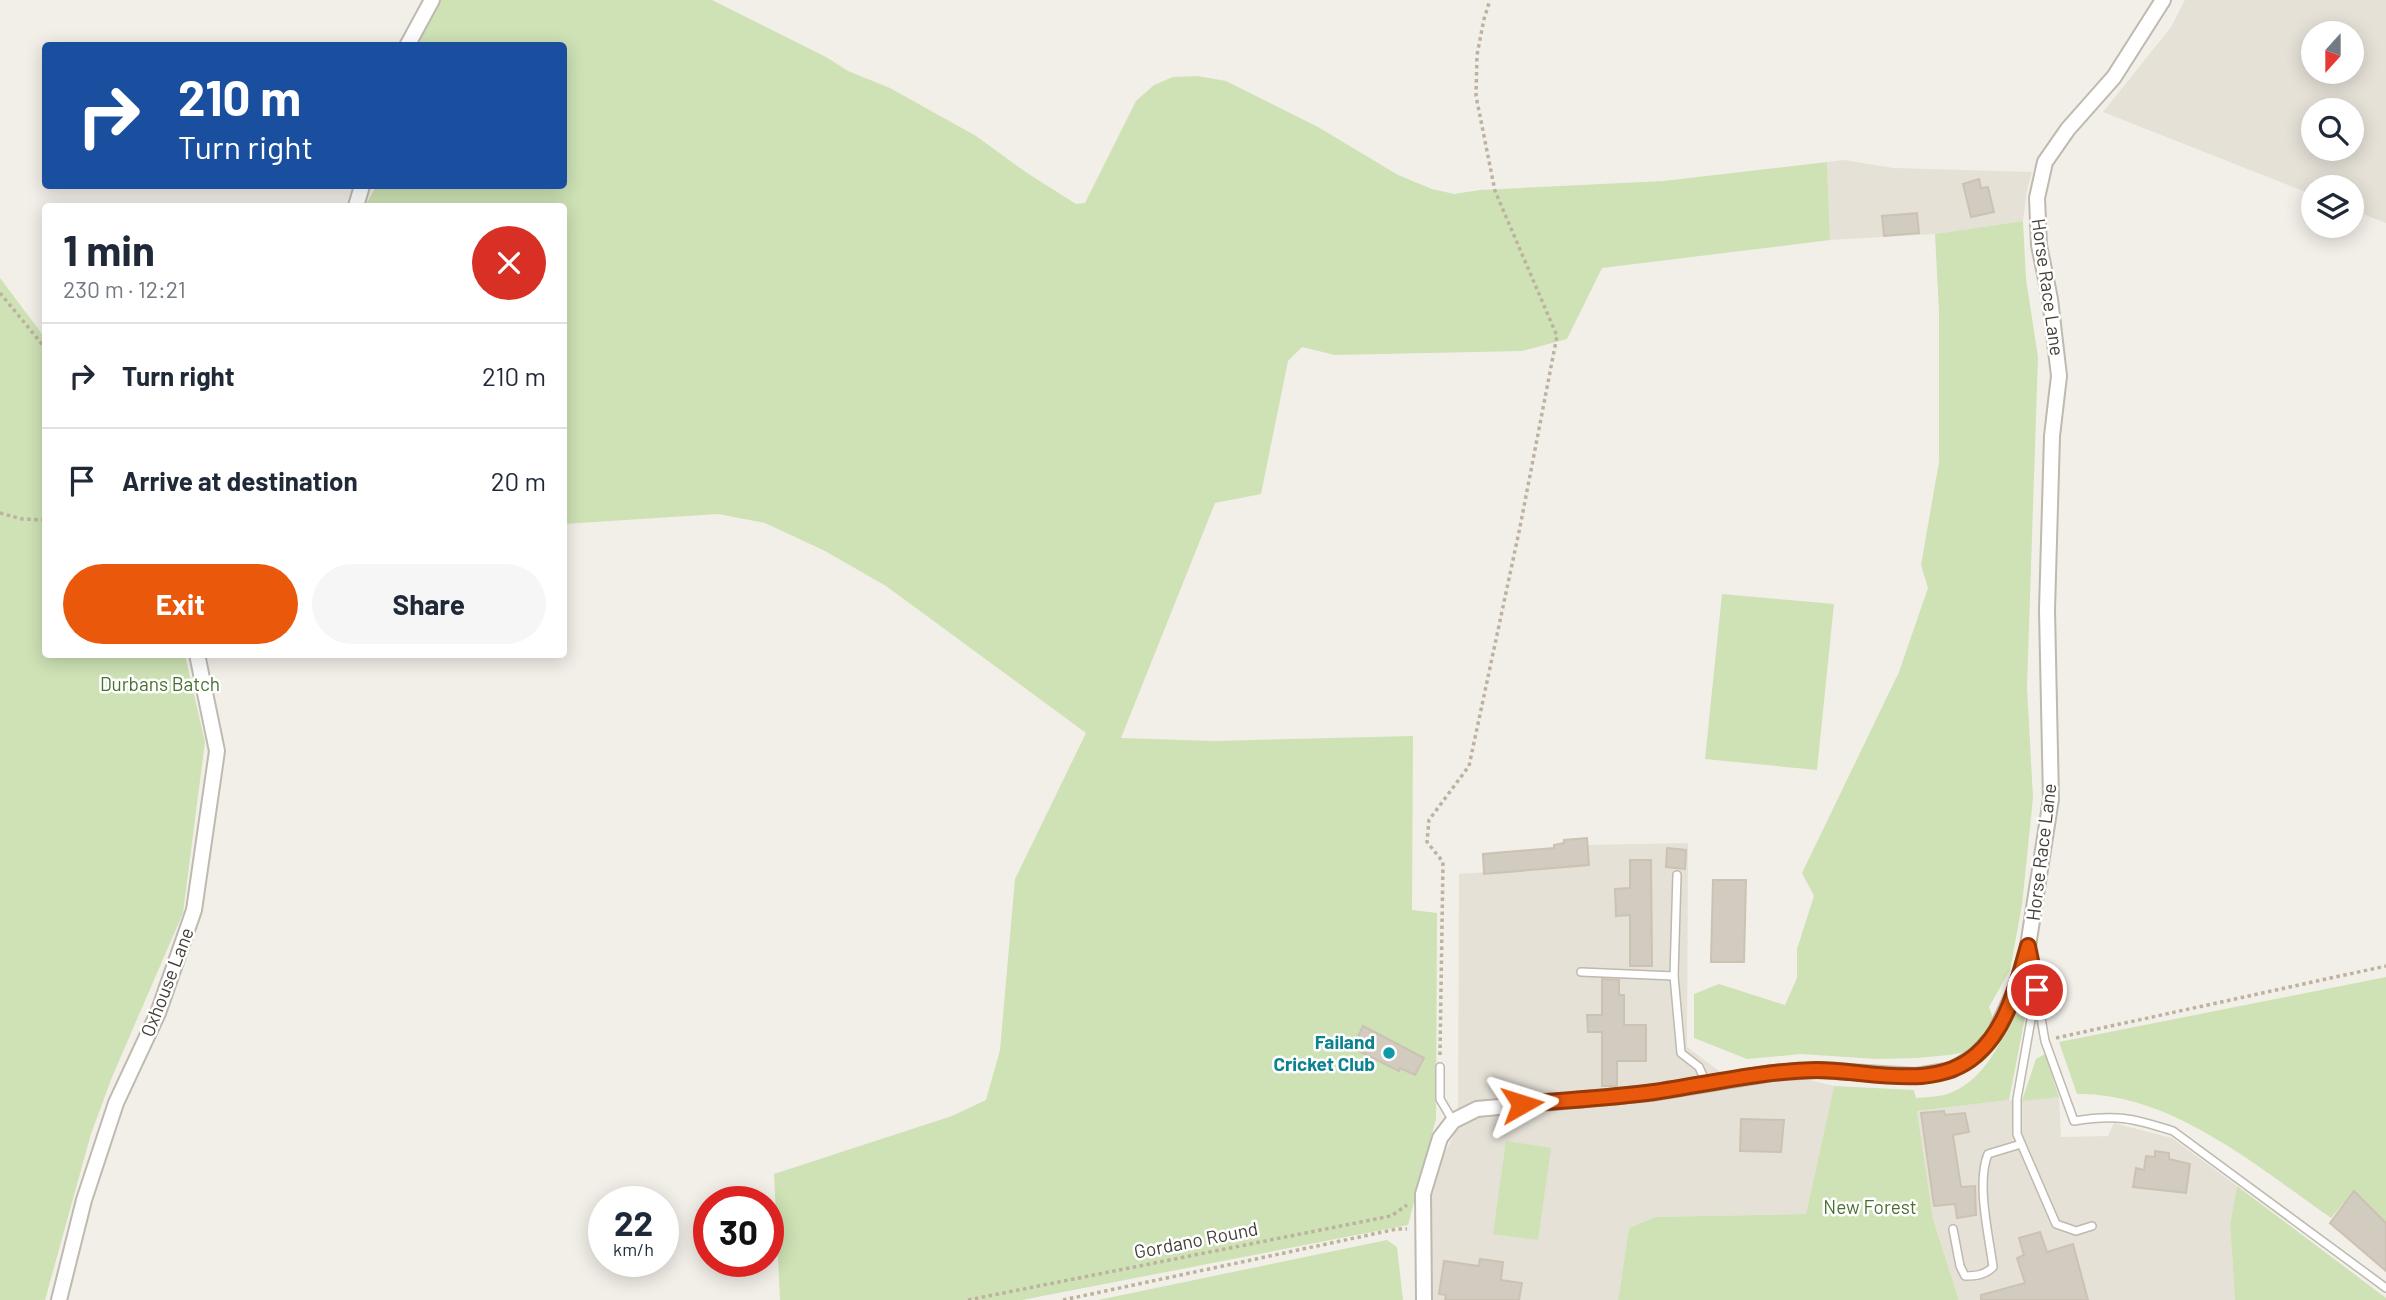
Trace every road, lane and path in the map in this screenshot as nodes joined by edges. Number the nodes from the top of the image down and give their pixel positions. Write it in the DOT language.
graph roads {
  1 [pos="432,0"];
  2 [pos="1490,0"];
  3 [pos="2163,0"];
  4 [pos="409,42"];
  5 [pos="0,293"];
  6 [pos="42,344"];
  7 [pos="0,513"];
  8 [pos="42,520"];
  9 [pos="198,658"];
  10 [pos="1677,874"];
  11 [pos="2028,946"];
  12 [pos="2386,966"];
  13 [pos="1581,972"];
  14 [pos="1674,976"];
  15 [pos="2037,990"];
  16 [pos="2045,1041"];
  17 [pos="1440,1067"];
  18 [pos="1706,1084"];
  19 [pos="1453,1121"];
  20 [pos="2021,1143"];
  21 [pos="1423,1194"];
  22 [pos="2092,1226"];
  23 [pos="1953,1229"];
  24 [pos="1423,1230"];
  25 [pos="2386,1288"];
  26 [pos="59,1300"];
  27 [pos="968,1300"];
  28 [pos="1063,1300"];
  29 [pos="1424,1300"];
  1 -- 4 [label="street"];
  2 -- 17 [label="path"];
  3 -- 11 [label="street, Horse Race Lane"];
  5 -- 6 [label="path"];
  7 -- 8 [label="path"];
  9 -- 26 [label="street, Oxhouse Lane"];
  10 -- 14 [label="lane"];
  11 -- 15 [label="lane"];
  11 -- 18 [label="street, Horse Race Lane"];
  12 -- 16 [label="path"];
  13 -- 14 [label="lane"];
  14 -- 18 [label="lane"];
  15 -- 16 [label="lane"];
  15 -- 20 [label="lane"];
  16 -- 25 [label="lane"];
  17 -- 19 [label="lane"];
  18 -- 19 [label="street, Horse Race Lane"];
  19 -- 21 [label="street"];
  20 -- 22 [label="lane"];
  20 -- 23 [label="lane"];
  21 -- 24 [label="street"];
  21 -- 27 [label="path, Gordano Round"];
  24 -- 28 [label="path"];
  24 -- 29 [label="street"];
}
